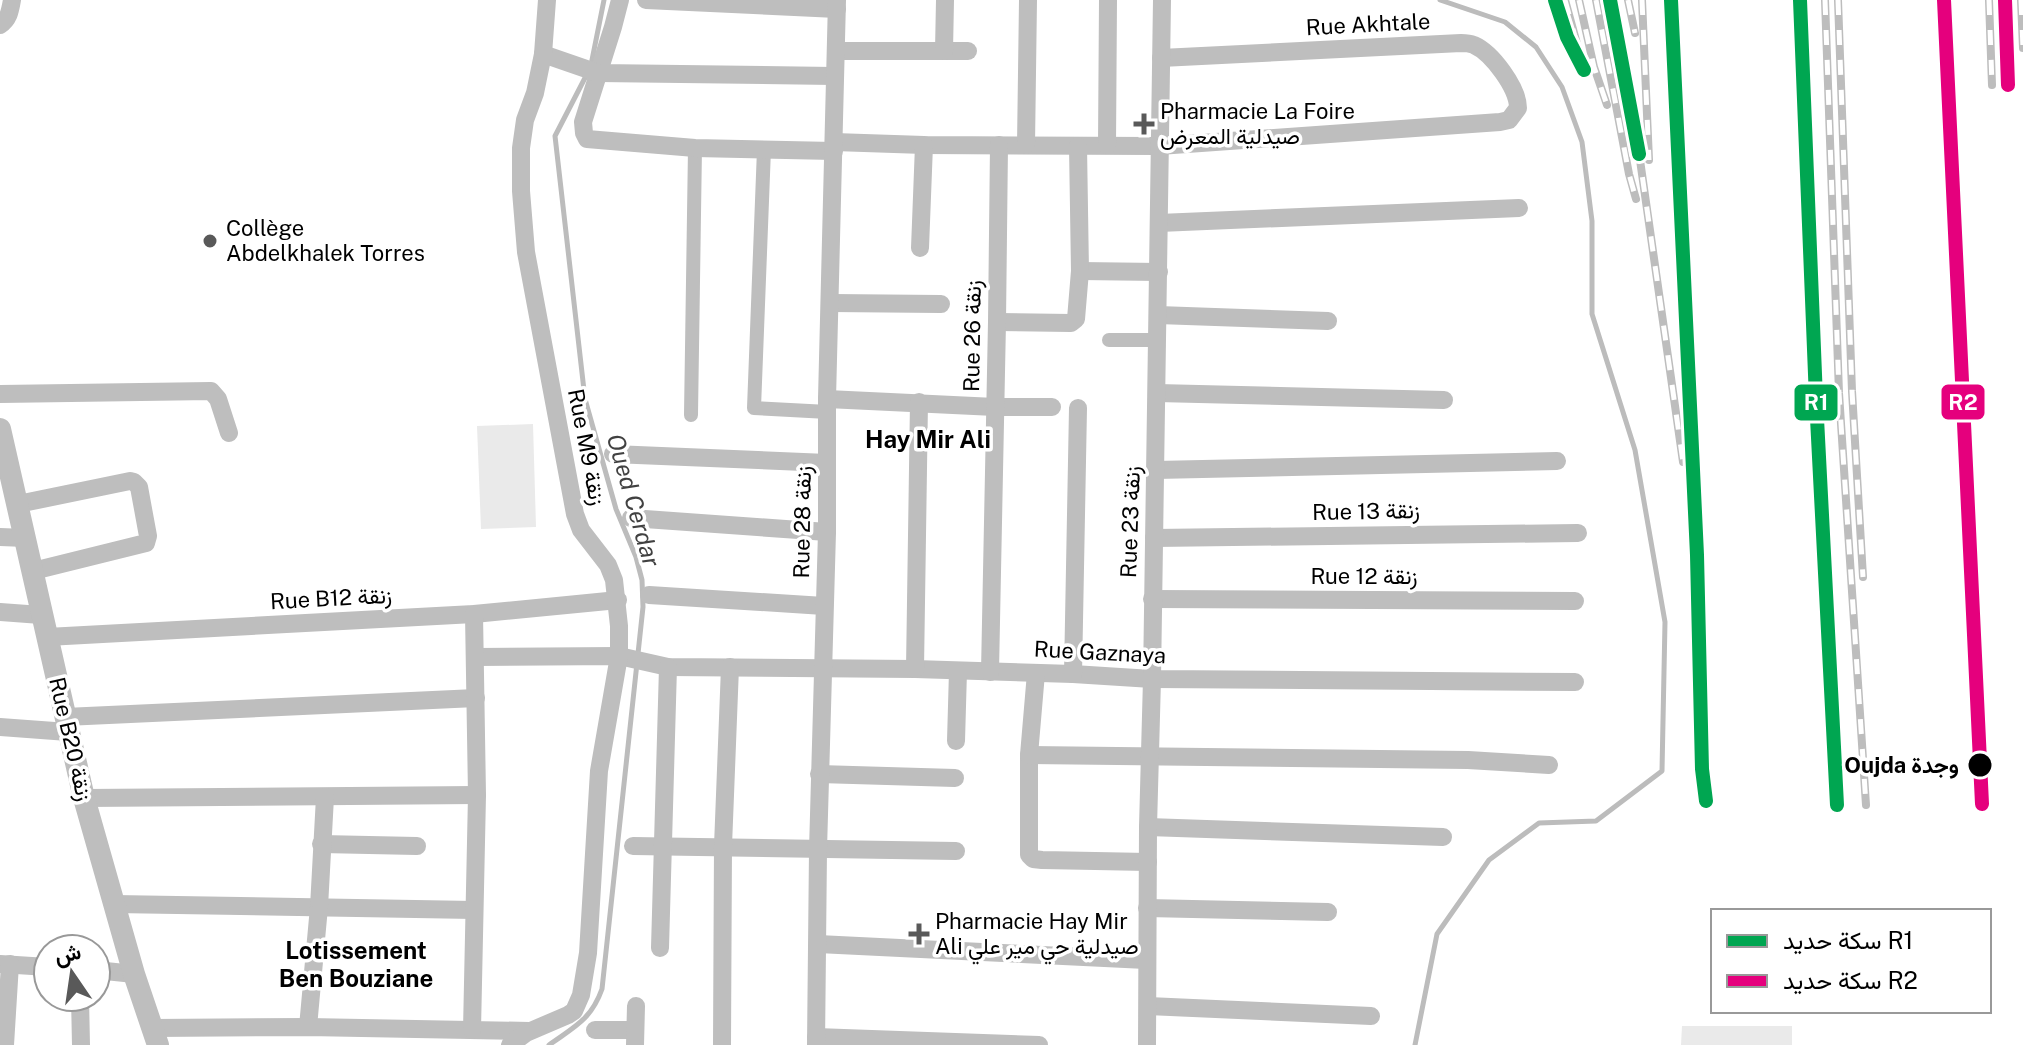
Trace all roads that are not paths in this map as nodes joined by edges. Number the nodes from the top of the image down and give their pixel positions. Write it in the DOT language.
graph roads {
  1 [pos="12,0"];
  2 [pos="547,0"];
  3 [pos="620,0"];
  4 [pos="646,0"];
  5 [pos="945,0"];
  6 [pos="1028,0"];
  7 [pos="1108,0"];
  8 [pos="1162,0"];
  9 [pos="837,5"];
  10 [pos="0,25"];
  11 [pos="836,51"];
  12 [pos="944,51"];
  13 [pos="968,51"];
  14 [pos="543,54"];
  15 [pos="1161,58"];
  16 [pos="595,73"];
  17 [pos="834,76"];
  18 [pos="924,145"];
  19 [pos="999,145"];
  20 [pos="1026,145"];
  21 [pos="1107,145"];
  22 [pos="1078,146"];
  23 [pos="1159,146"];
  24 [pos="834,147"];
  25 [pos="695,148"];
  26 [pos="764,149"];
  27 [pos="1519,208"];
  28 [pos="1159,223"];
  29 [pos="920,248"];
  30 [pos="1080,271"];
  31 [pos="1159,272"];
  32 [pos="831,303"];
  33 [pos="941,304"];
  34 [pos="1158,315"];
  35 [pos="1328,321"];
  36 [pos="997,322"];
  37 [pos="1109,340"];
  38 [pos="1158,340"];
  39 [pos="1157,393"];
  40 [pos="0,394"];
  41 [pos="1444,400"];
  42 [pos="919,402"];
  43 [pos="828,405"];
  44 [pos="995,407"];
  45 [pos="1052,407"];
  46 [pos="1078,408"];
  47 [pos="691,415"];
  48 [pos="0,429"];
  49 [pos="229,433"];
  50 [pos="613,454"];
  51 [pos="1557,461"];
  52 [pos="827,463"];
  53 [pos="4,466"];
  54 [pos="1156,470"];
  55 [pos="18,504"];
  56 [pos="631,518"];
  57 [pos="827,532"];
  58 [pos="1578,533"];
  59 [pos="0,537"];
  60 [pos="26,538"];
  61 [pos="1154,538"];
  62 [pos="33,571"];
  63 [pos="649,595"];
  64 [pos="1152,599"];
  65 [pos="618,600"];
  66 [pos="1575,601"];
  67 [pos="824,606"];
  68 [pos="0,612"];
  69 [pos="474,614"];
  70 [pos="44,626"];
  71 [pos="621,656"];
  72 [pos="476,657"];
  73 [pos="668,667"];
  74 [pos="730,667"];
  75 [pos="822,668"];
  76 [pos="915,669"];
  77 [pos="958,671"];
  78 [pos="990,672"];
  79 [pos="1036,673"];
  80 [pos="1073,674"];
  81 [pos="1152,679"];
  82 [pos="1575,682"];
  83 [pos="476,698"];
  84 [pos="66,724"];
  85 [pos="0,727"];
  86 [pos="956,741"];
  87 [pos="1029,755"];
  88 [pos="1151,756"];
  89 [pos="1549,765"];
  90 [pos="819,774"];
  91 [pos="955,778"];
  92 [pos="477,795"];
  93 [pos="325,797"];
  94 [pos="84,798"];
  95 [pos="1148,827"];
  96 [pos="1443,837"];
  97 [pos="321,844"];
  98 [pos="417,846"];
  99 [pos="633,846"];
  100 [pos="723,846"];
  101 [pos="662,847"];
  102 [pos="818,850"];
  103 [pos="956,851"];
  104 [pos="1148,862"];
  105 [pos="114,904"];
  106 [pos="319,907"];
  107 [pos="1147,908"];
  108 [pos="474,910"];
  109 [pos="1328,912"];
  110 [pos="818,944"];
  111 [pos="660,948"];
  112 [pos="1146,960"];
  113 [pos="5,964"];
  114 [pos="32,966"];
  115 [pos="112,972"];
  116 [pos="134,974"];
  117 [pos="636,1006"];
  118 [pos="1148,1006"];
  119 [pos="80,1013"];
  120 [pos="1371,1016"];
  121 [pos="308,1027"];
  122 [pos="472,1030"];
  123 [pos="595,1030"];
  124 [pos="532,1031"];
  125 [pos="155,1036"];
  126 [pos="635,1038"];
  127 [pos="816,1041"];
  128 [pos="5,1045"];
  129 [pos="81,1045"];
  130 [pos="510,1045"];
  131 [pos="722,1045"];
  132 [pos="1039,1045"];
  133 [pos="1147,1045"];
  1 -- 10 [label="street"];
  2 -- 14 [label="street, Rue M9 زنقة"];
  3 -- 16 [label="street"];
  4 -- 9 [label="street"];
  5 -- 12 [label="street"];
  6 -- 20 [label="street"];
  7 -- 21 [label="street"];
  8 -- 15 [label="street, Rue 23 زنقة"];
  9 -- 11 [label="street, Rue 28 زنقة"];
  11 -- 12 [label="street"];
  11 -- 17 [label="street, Rue 28 زنقة"];
  12 -- 13 [label="street"];
  14 -- 16 [label="street"];
  14 -- 65 [label="street, Rue M9 زنقة"];
  15 -- 23 [label="street, Rue 23 زنقة"];
  15 -- 23 [label="street, Rue Akhtale"];
  16 -- 17 [label="street"];
  16 -- 25 [label="street"];
  17 -- 24 [label="street, Rue 28 زنقة"];
  18 -- 19 [label="street"];
  18 -- 24 [label="street"];
  18 -- 29 [label="street"];
  19 -- 20 [label="street"];
  19 -- 36 [label="street, Rue 26 زنقة"];
  20 -- 22 [label="street"];
  21 -- 22 [label="street"];
  21 -- 23 [label="street"];
  22 -- 30 [label="street"];
  23 -- 28 [label="street, Rue 23 زنقة"];
  24 -- 26 [label="street"];
  24 -- 32 [label="street, Rue 28 زنقة"];
  25 -- 26 [label="street"];
  25 -- 47 [label="street"];
  26 -- 43 [label="street"];
  27 -- 28 [label="street"];
  28 -- 31 [label="street, Rue 23 زنقة"];
  30 -- 31 [label="street"];
  30 -- 36 [label="street"];
  31 -- 34 [label="street, Rue 23 زنقة"];
  32 -- 33 [label="street"];
  32 -- 43 [label="street, Rue 28 زنقة"];
  34 -- 35 [label="street"];
  34 -- 38 [label="street, Rue 23 زنقة"];
  36 -- 44 [label="street, Rue 26 زنقة"];
  37 -- 38 [label="street"];
  38 -- 39 [label="street, Rue 23 زنقة"];
  39 -- 41 [label="street"];
  39 -- 54 [label="street, Rue 23 زنقة"];
  40 -- 49 [label="street"];
  42 -- 43 [label="street"];
  42 -- 44 [label="street"];
  42 -- 76 [label="street"];
  43 -- 52 [label="street, Rue 28 زنقة"];
  44 -- 45 [label="street"];
  44 -- 78 [label="street, Rue 26 زنقة"];
  45 -- 46 [label="street"];
  46 -- 80 [label="street"];
  48 -- 53 [label="street, Rue B20 زنقة"];
  50 -- 52 [label="street"];
  51 -- 54 [label="street"];
  52 -- 57 [label="street, Rue 28 زنقة"];
  53 -- 55 [label="street, Rue B20 زنقة"];
  54 -- 61 [label="street, Rue 23 زنقة"];
  55 -- 60 [label="street, Rue B20 زنقة"];
  55 -- 62 [label="street"];
  56 -- 57 [label="street"];
  57 -- 67 [label="street, Rue 28 زنقة"];
  58 -- 61 [label="street, Rue 13 زنقة"];
  59 -- 60 [label="street"];
  60 -- 62 [label="street, Rue B20 زنقة"];
  61 -- 64 [label="street, Rue 23 زنقة"];
  62 -- 70 [label="street, Rue B20 زنقة"];
  63 -- 67 [label="street"];
  64 -- 66 [label="street, Rue 12 زنقة"];
  64 -- 81 [label="street, Rue 23 زنقة"];
  65 -- 69 [label="street, Rue B12 زنقة"];
  65 -- 71 [label="street, Rue M9 زنقة"];
  67 -- 75 [label="street, Rue 28 زنقة"];
  68 -- 70 [label="street, Rue B12 زنقة"];
  69 -- 70 [label="street, Rue B12 زنقة"];
  69 -- 72 [label="street"];
  70 -- 84 [label="street, Rue B20 زنقة"];
  71 -- 72 [label="street, Rue Gaznaya"];
  71 -- 73 [label="street, Rue Gaznaya"];
  71 -- 124 [label="street, Rue M9 زنقة"];
  72 -- 83 [label="street"];
  73 -- 74 [label="street, Rue Gaznaya"];
  73 -- 101 [label="street"];
  74 -- 75 [label="street, Rue Gaznaya"];
  74 -- 100 [label="street"];
  75 -- 76 [label="street, Rue Gaznaya"];
  75 -- 90 [label="street, Rue 28 زنقة"];
  76 -- 77 [label="street, Rue Gaznaya"];
  77 -- 78 [label="street, Rue Gaznaya"];
  77 -- 86 [label="street"];
  78 -- 79 [label="street, Rue Gaznaya"];
  79 -- 80 [label="street, Rue Gaznaya"];
  79 -- 87 [label="street"];
  80 -- 81 [label="street, Rue Gaznaya"];
  81 -- 82 [label="street, Rue Gaznaya"];
  81 -- 88 [label="street, Rue 23 زنقة"];
  83 -- 84 [label="street"];
  83 -- 92 [label="street"];
  84 -- 85 [label="street"];
  84 -- 94 [label="street, Rue B20 زنقة"];
  87 -- 88 [label="street"];
  87 -- 104 [label="street"];
  88 -- 89 [label="street"];
  88 -- 95 [label="street, Rue 23 زنقة"];
  90 -- 91 [label="street"];
  90 -- 102 [label="street, Rue 28 زنقة"];
  92 -- 93 [label="street"];
  92 -- 108 [label="street"];
  93 -- 94 [label="street"];
  93 -- 97 [label="street"];
  94 -- 105 [label="street, Rue B20 زنقة"];
  95 -- 96 [label="street"];
  95 -- 104 [label="street, Rue 23 زنقة"];
  97 -- 98 [label="street"];
  97 -- 106 [label="street"];
  99 -- 101 [label="street"];
  100 -- 101 [label="street"];
  100 -- 102 [label="street"];
  100 -- 131 [label="street"];
  101 -- 111 [label="street"];
  102 -- 103 [label="street"];
  102 -- 110 [label="street, Rue 28 زنقة"];
  104 -- 107 [label="street, Rue 23 زنقة"];
  105 -- 106 [label="street"];
  105 -- 116 [label="street, Rue B20 زنقة"];
  106 -- 108 [label="street"];
  106 -- 121 [label="street"];
  107 -- 109 [label="street"];
  107 -- 112 [label="street, Rue 23 زنقة"];
  108 -- 122 [label="street"];
  110 -- 112 [label="street"];
  110 -- 127 [label="street, Rue 28 زنقة"];
  112 -- 118 [label="street, Rue 23 زنقة"];
  113 -- 114 [label="street"];
  113 -- 128 [label="street"];
  115 -- 116 [label="street"];
  116 -- 125 [label="street, Rue B20 زنقة"];
  117 -- 126 [label="street"];
  118 -- 120 [label="street"];
  118 -- 133 [label="street, Rue 23 زنقة"];
  119 -- 129 [label="street"];
  121 -- 122 [label="street"];
  121 -- 125 [label="street"];
  122 -- 124 [label="street"];
  123 -- 126 [label="street"];
  124 -- 130 [label="street, Rue M9 زنقة"];
  127 -- 132 [label="street"];
}
